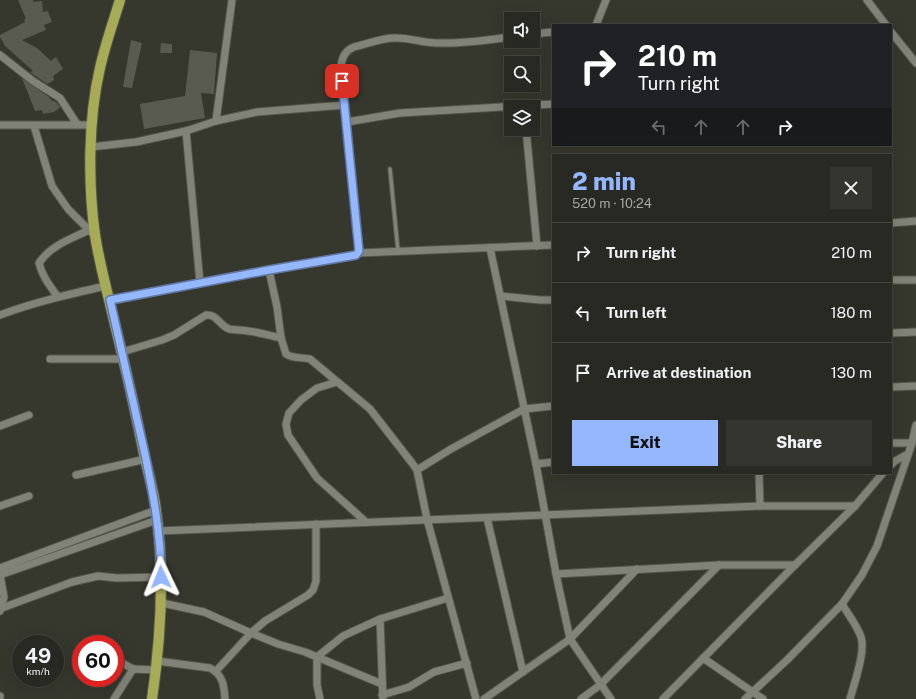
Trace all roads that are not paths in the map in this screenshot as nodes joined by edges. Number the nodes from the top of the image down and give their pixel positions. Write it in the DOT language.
graph roads {
  1 [pos="120,0"];
  2 [pos="232,0"];
  3 [pos="606,0"];
  4 [pos="867,0"];
  5 [pos="596,24"];
  6 [pos="885,24"];
  7 [pos="552,32"];
  8 [pos="540,33"];
  9 [pos="892,33"];
  10 [pos="504,38"];
  11 [pos="0,55"];
  12 [pos="916,63"];
  13 [pos="552,104"];
  14 [pos="345,105"];
  15 [pos="540,105"];
  16 [pos="504,107"];
  17 [pos="216,121"];
  18 [pos="347,122"];
  19 [pos="77,124"];
  20 [pos="0,125"];
  21 [pos="92,125"];
  22 [pos="34,126"];
  23 [pos="186,131"];
  24 [pos="527,136"];
  25 [pos="91,147"];
  26 [pos="390,169"];
  27 [pos="916,222"];
  28 [pos="892,223"];
  29 [pos="93,233"];
  30 [pos="552,245"];
  31 [pos="537,246"];
  32 [pos="490,248"];
  33 [pos="398,251"];
  34 [pos="358,253"];
  35 [pos="269,270"];
  36 [pos="892,280"];
  37 [pos="916,280"];
  38 [pos="200,283"];
  39 [pos="106,286"];
  40 [pos="501,296"];
  41 [pos="58,297"];
  42 [pos="110,300"];
  43 [pos="552,300"];
  44 [pos="0,315"];
  45 [pos="892,332"];
  46 [pos="916,332"];
  47 [pos="281,338"];
  48 [pos="123,355"];
  49 [pos="50,359"];
  50 [pos="337,382"];
  51 [pos="916,386"];
  52 [pos="892,387"];
  53 [pos="552,406"];
  54 [pos="524,408"];
  55 [pos="29,415"];
  56 [pos="916,425"];
  57 [pos="0,426"];
  58 [pos="892,443"];
  59 [pos="912,443"];
  60 [pos="908,454"];
  61 [pos="146,459"];
  62 [pos="552,462"];
  63 [pos="536,464"];
  64 [pos="892,464"];
  65 [pos="417,470"];
  66 [pos="759,474"];
  67 [pos="882,474"];
  68 [pos="76,475"];
  69 [pos="28,496"];
  70 [pos="0,506"];
  71 [pos="760,506"];
  72 [pos="855,506"];
  73 [pos="157,515"];
  74 [pos="545,516"];
  75 [pos="487,518"];
  76 [pos="427,519"];
  77 [pos="366,522"];
  78 [pos="316,524"];
  79 [pos="158,531"];
  80 [pos="795,564"];
  81 [pos="719,565"];
  82 [pos="0,568"];
  83 [pos="637,570"];
  84 [pos="556,574"];
  85 [pos="0,575"];
  86 [pos="161,577"];
  87 [pos="448,598"];
  88 [pos="162,603"];
  89 [pos="842,604"];
  90 [pos="1,609"];
  91 [pos="380,619"];
  92 [pos="251,633"];
  93 [pos="570,639"];
  94 [pos="317,657"];
  95 [pos="703,658"];
  96 [pos="467,663"];
  97 [pos="124,664"];
  98 [pos="157,666"];
  99 [pos="134,669"];
  100 [pos="216,671"];
  101 [pos="523,672"];
  102 [pos="382,684"];
  103 [pos="600,685"];
  104 [pos="753,692"];
  105 [pos="382,697"];
  106 [pos="114,699"];
  107 [pos="152,699"];
  108 [pos="225,699"];
  109 [pos="320,699"];
  110 [pos="476,699"];
  111 [pos="484,699"];
  112 [pos="581,699"];
  113 [pos="611,699"];
  114 [pos="663,699"];
  115 [pos="745,699"];
  116 [pos="763,699"];
  117 [pos="850,699"];
  1 -- 21 [label="main road"];
  2 -- 17 [label="street"];
  3 -- 5 [label="street"];
  4 -- 6 [label="street"];
  7 -- 8 [label="street"];
  9 -- 12 [label="street"];
  10 -- 14 [label="street"];
  11 -- 19 [label="street"];
  13 -- 15 [label="street"];
  14 -- 17 [label="street"];
  14 -- 18 [label="street"];
  16 -- 18 [label="street"];
  17 -- 23 [label="street"];
  18 -- 34 [label="street"];
  19 -- 21 [label="street"];
  19 -- 22 [label="street"];
  20 -- 22 [label="street"];
  21 -- 25 [label="main road"];
  22 -- 29 [label="street"];
  23 -- 25 [label="street"];
  23 -- 38 [label="street"];
  24 -- 31 [label="street"];
  25 -- 29 [label="main road"];
  26 -- 33 [label="lane"];
  27 -- 28 [label="street"];
  29 -- 39 [label="main road"];
  29 -- 41 [label="street"];
  30 -- 31 [label="street"];
  31 -- 32 [label="street"];
  32 -- 33 [label="street"];
  32 -- 40 [label="street"];
  33 -- 34 [label="street"];
  34 -- 35 [label="street"];
  35 -- 38 [label="street"];
  35 -- 47 [label="street"];
  36 -- 37 [label="street"];
  38 -- 42 [label="street"];
  39 -- 41 [label="street"];
  39 -- 42 [label="main road"];
  40 -- 43 [label="street"];
  40 -- 54 [label="street"];
  41 -- 44 [label="street"];
  42 -- 48 [label="main road"];
  45 -- 46 [label="street"];
  47 -- 48 [label="street"];
  47 -- 50 [label="street"];
  48 -- 49 [label="street"];
  48 -- 61 [label="main road"];
  50 -- 65 [label="street"];
  50 -- 77 [label="street"];
  51 -- 52 [label="street"];
  53 -- 54 [label="street"];
  54 -- 63 [label="street"];
  54 -- 65 [label="street"];
  55 -- 57 [label="street"];
  56 -- 59 [label="street"];
  58 -- 59 [label="street"];
  59 -- 60 [label="street"];
  60 -- 64 [label="street"];
  60 -- 89 [label="street"];
  61 -- 68 [label="street"];
  61 -- 73 [label="main road"];
  62 -- 63 [label="street"];
  63 -- 74 [label="street"];
  65 -- 76 [label="street"];
  66 -- 71 [label="street"];
  67 -- 72 [label="street"];
  69 -- 70 [label="street"];
  71 -- 72 [label="street"];
  71 -- 74 [label="street"];
  72 -- 80 [label="street"];
  73 -- 79 [label="main road"];
  73 -- 82 [label="street"];
  73 -- 85 [label="street"];
  74 -- 75 [label="street"];
  74 -- 84 [label="street"];
  75 -- 76 [label="street"];
  75 -- 101 [label="street"];
  76 -- 77 [label="street"];
  76 -- 87 [label="street"];
  77 -- 78 [label="street"];
  78 -- 79 [label="street"];
  78 -- 92 [label="street"];
  79 -- 86 [label="main road"];
  80 -- 81 [label="street"];
  80 -- 95 [label="street"];
  81 -- 83 [label="street"];
  81 -- 103 [label="street"];
  83 -- 84 [label="street"];
  83 -- 93 [label="street"];
  84 -- 93 [label="street"];
  85 -- 90 [label="street"];
  86 -- 88 [label="main road"];
  86 -- 90 [label="street"];
  87 -- 91 [label="street"];
  87 -- 96 [label="street"];
  88 -- 92 [label="street"];
  88 -- 98 [label="main road"];
  89 -- 104 [label="street"];
  89 -- 117 [label="street"];
  91 -- 94 [label="street"];
  91 -- 102 [label="street"];
  92 -- 94 [label="street"];
  92 -- 100 [label="street"];
  93 -- 101 [label="street"];
  93 -- 103 [label="street"];
  94 -- 102 [label="street"];
  94 -- 109 [label="street"];
  95 -- 104 [label="street"];
  95 -- 114 [label="street"];
  96 -- 105 [label="street"];
  96 -- 110 [label="street"];
  97 -- 99 [label="street"];
  98 -- 99 [label="street"];
  98 -- 100 [label="street"];
  98 -- 107 [label="main road"];
  99 -- 106 [label="street"];
  100 -- 108 [label="street"];
  101 -- 111 [label="street"];
  102 -- 105 [label="street"];
  103 -- 112 [label="street"];
  103 -- 113 [label="street"];
  104 -- 115 [label="street"];
  104 -- 116 [label="street"];
}
